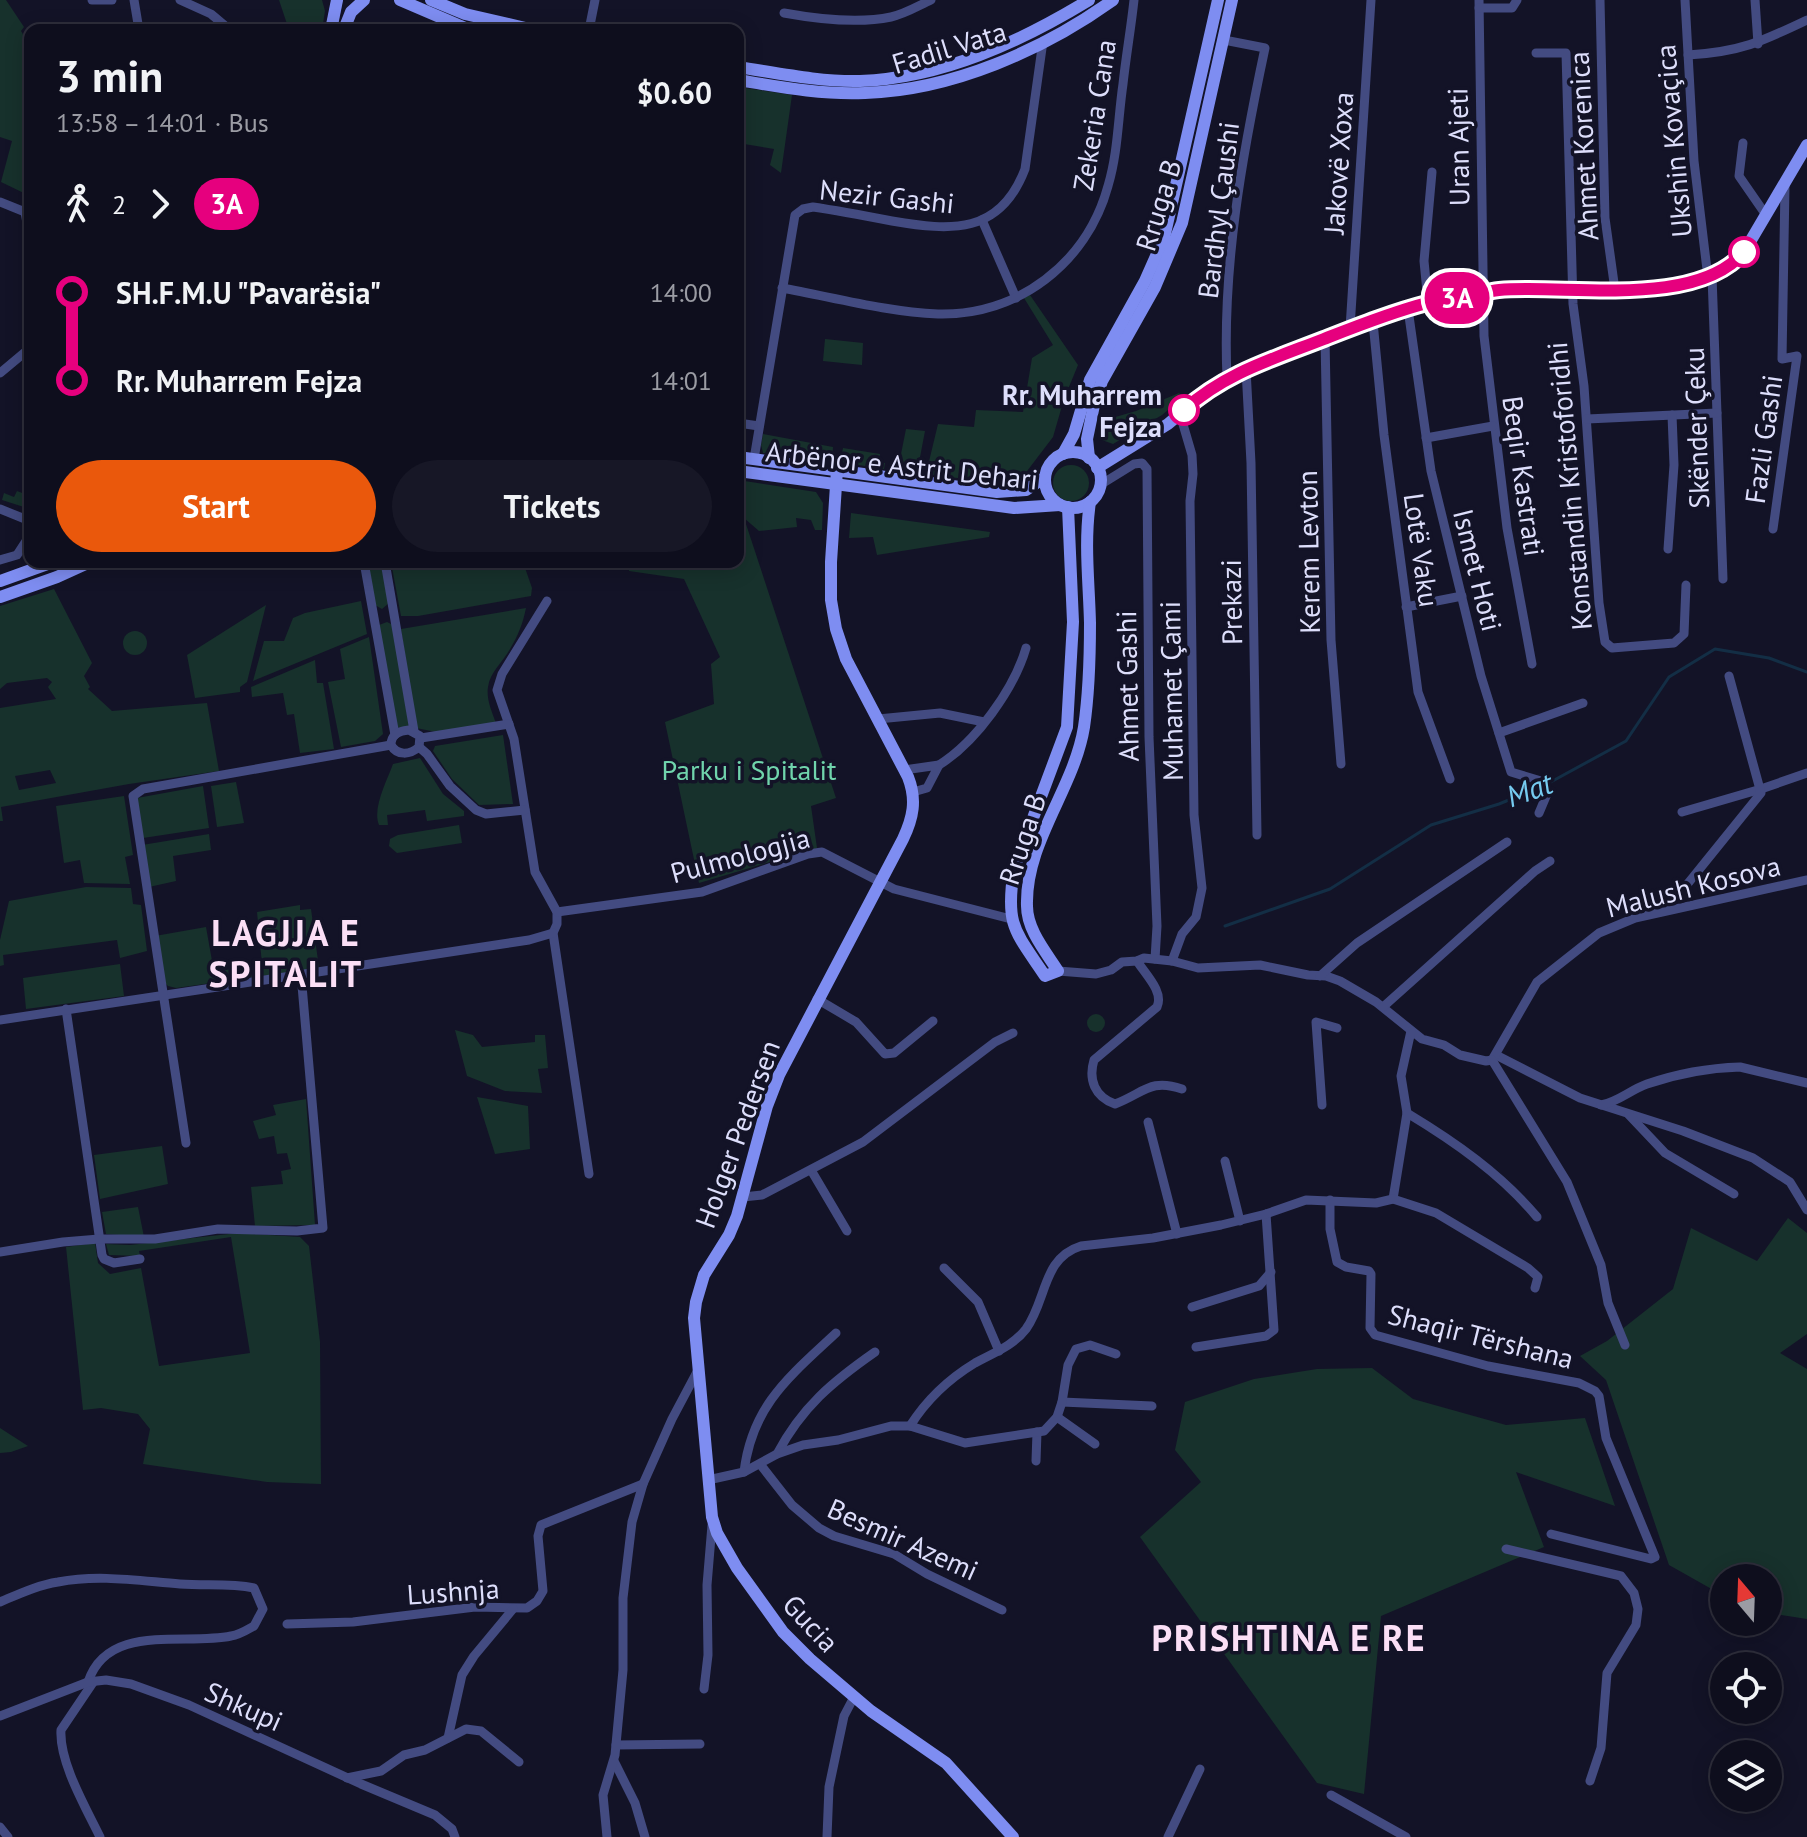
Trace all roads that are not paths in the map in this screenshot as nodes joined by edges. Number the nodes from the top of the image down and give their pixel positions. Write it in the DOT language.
graph roads {
  1 [pos="92,0"];
  2 [pos="112,0"];
  3 [pos="134,0"];
  4 [pos="180,0"];
  5 [pos="350,0"];
  6 [pos="364,0"];
  7 [pos="400,0"];
  8 [pos="431,0"];
  9 [pos="595,0"];
  10 [pos="931,0"];
  11 [pos="1089,0"];
  12 [pos="1113,0"];
  13 [pos="1134,0"];
  14 [pos="1218,0"];
  15 [pos="1232,0"];
  16 [pos="1371,0"];
  17 [pos="1517,0"];
  18 [pos="1600,0"];
  19 [pos="1685,0"];
  20 [pos="1755,0"];
  21 [pos="334,3"];
  22 [pos="1479,4"];
  23 [pos="784,13"];
  24 [pos="1807,20"];
  25 [pos="138,24"];
  26 [pos="223,24"];
  27 [pos="332,24"];
  28 [pos="346,24"];
  29 [pos="346,24"];
  30 [pos="456,24"];
  31 [pos="508,24"];
  32 [pos="590,24"];
  33 [pos="1224,40"];
  34 [pos="1043,41"];
  35 [pos="1758,44"];
  36 [pos="1536,53"];
  37 [pos="1688,55"];
  38 [pos="744,68"];
  39 [pos="744,81"];
  40 [pos="1743,143"];
  41 [pos="1807,145"];
  42 [pos="1432,172"];
  43 [pos="1785,182"];
  44 [pos="0,202"];
  45 [pos="24,211"];
  46 [pos="1766,215"];
  47 [pos="982,220"];
  48 [pos="1710,277"];
  49 [pos="782,288"];
  50 [pos="1573,288"];
  51 [pos="1615,290"];
  52 [pos="1483,292"];
  53 [pos="1016,298"];
  54 [pos="1428,302"];
  55 [pos="1408,309"];
  56 [pos="1373,322"];
  57 [pos="1350,328"];
  58 [pos="1325,339"];
  59 [pos="24,353"];
  60 [pos="1246,369"];
  61 [pos="0,373"];
  62 [pos="1227,378"];
  63 [pos="1717,413"];
  64 [pos="1180,414"];
  65 [pos="1672,415"];
  66 [pos="1587,419"];
  67 [pos="744,424"];
  68 [pos="759,426"];
  69 [pos="1493,426"];
  70 [pos="1426,438"];
  71 [pos="1063,454"];
  72 [pos="744,458"];
  73 [pos="754,459"];
  74 [pos="1093,463"];
  75 [pos="837,470"];
  76 [pos="744,472"];
  77 [pos="1045,477"];
  78 [pos="835,484"];
  79 [pos="1100,485"];
  80 [pos="1090,502"];
  81 [pos="1064,506"];
  82 [pos="0,509"];
  83 [pos="24,519"];
  84 [pos="1773,529"];
  85 [pos="24,544"];
  86 [pos="1668,549"];
  87 [pos="0,560"];
  88 [pos="36,568"];
  89 [pos="77,568"];
  90 [pos="365,568"];
  91 [pos="386,568"];
  92 [pos="1723,579"];
  93 [pos="0,581"];
  94 [pos="1686,585"];
  95 [pos="1462,596"];
  96 [pos="0,597"];
  97 [pos="547,601"];
  98 [pos="1406,607"];
  99 [pos="1026,648"];
  100 [pos="1532,664"];
  101 [pos="1729,676"];
  102 [pos="1583,703"];
  103 [pos="878,719"];
  104 [pos="984,722"];
  105 [pos="509,724"];
  106 [pos="1499,733"];
  107 [pos="418,739"];
  108 [pos="393,740"];
  109 [pos="1341,764"];
  110 [pos="939,765"];
  111 [pos="904,770"];
  112 [pos="1807,773"];
  113 [pos="1450,779"];
  114 [pos="1761,789"];
  115 [pos="913,792"];
  116 [pos="525,810"];
  117 [pos="1682,812"];
  118 [pos="1539,813"];
  119 [pos="1257,835"];
  120 [pos="1507,842"];
  121 [pos="1550,861"];
  122 [pos="1807,880"];
  123 [pos="880,882"];
  124 [pos="557,912"];
  125 [pos="1660,912"];
  126 [pos="1011,919"];
  127 [pos="553,933"];
  128 [pos="1155,959"];
  129 [pos="1137,961"];
  130 [pos="1172,961"];
  131 [pos="1058,971"];
  132 [pos="301,974"];
  133 [pos="1320,976"];
  134 [pos="165,995"];
  135 [pos="817,999"];
  136 [pos="1383,1007"];
  137 [pos="66,1009"];
  138 [pos="0,1020"];
  139 [pos="933,1021"];
  140 [pos="1337,1028"];
  141 [pos="1411,1031"];
  142 [pos="1013,1033"];
  143 [pos="1494,1058"];
  144 [pos="1807,1083"];
  145 [pos="1182,1089"];
  146 [pos="1322,1105"];
  147 [pos="1601,1105"];
  148 [pos="1407,1113"];
  149 [pos="1629,1115"];
  150 [pos="1148,1122"];
  151 [pos="186,1143"];
  152 [pos="1225,1161"];
  153 [pos="811,1170"];
  154 [pos="589,1174"];
  155 [pos="1734,1194"];
  156 [pos="743,1197"];
  157 [pos="1393,1199"];
  158 [pos="1330,1200"];
  159 [pos="1807,1210"];
  160 [pos="1266,1214"];
  161 [pos="1537,1217"];
  162 [pos="1240,1221"];
  163 [pos="847,1231"];
  164 [pos="1177,1234"];
  165 [pos="99,1239"];
  166 [pos="0,1252"];
  167 [pos="140,1259"];
  168 [pos="944,1268"];
  169 [pos="1271,1272"];
  170 [pos="1535,1288"];
  171 [pos="1192,1307"];
  172 [pos="836,1333"];
  173 [pos="1625,1345"];
  174 [pos="1196,1347"];
  175 [pos="999,1351"];
  176 [pos="875,1352"];
  177 [pos="1116,1354"];
  178 [pos="698,1370"];
  179 [pos="1062,1402"];
  180 [pos="1152,1406"];
  181 [pos="1057,1417"];
  182 [pos="910,1426"];
  183 [pos="1037,1432"];
  184 [pos="1095,1444"];
  185 [pos="777,1454"];
  186 [pos="1036,1461"];
  187 [pos="760,1464"];
  188 [pos="744,1472"];
  189 [pos="708,1480"];
  190 [pos="643,1484"];
  191 [pos="712,1517"];
  192 [pos="1551,1534"];
  193 [pos="1506,1549"];
  194 [pos="0,1602"];
  195 [pos="513,1609"];
  196 [pos="1002,1610"];
  197 [pos="287,1624"];
  198 [pos="91,1682"];
  199 [pos="704,1689"];
  200 [pos="854,1697"];
  201 [pos="0,1716"];
  202 [pos="448,1738"];
  203 [pos="700,1744"];
  204 [pos="616,1745"];
  205 [pos="614,1761"];
  206 [pos="519,1762"];
  207 [pos="1200,1769"];
  208 [pos="347,1778"];
  209 [pos="1590,1781"];
  210 [pos="1331,1795"];
  211 [pos="0,1827"];
  212 [pos="8,1837"];
  213 [pos="100,1837"];
  214 [pos="455,1837"];
  215 [pos="607,1837"];
  216 [pos="645,1837"];
  217 [pos="827,1837"];
  218 [pos="1013,1837"];
  219 [pos="1168,1837"];
  220 [pos="1406,1837"];
  1 -- 2 [label="street"];
  3 -- 25 [label="street"];
  4 -- 26 [label="street"];
  5 -- 28 [label="main road"];
  6 -- 29 [label="main road"];
  7 -- 30 [label="main road"];
  8 -- 31 [label="main road"];
  9 -- 32 [label="street"];
  10 -- 23 [label="street"];
  11 -- 38 [label="main road, Fadil Vata"];
  12 -- 34 [label="main road, Fadil Vata"];
  13 -- 53 [label="street, Zekeria Cana"];
  14 -- 71 [label="main road, Rruga B"];
  15 -- 33 [label="main road, Rruga B"];
  16 -- 57 [label="street, Jakovë Xoxa"];
  17 -- 22 [label="street"];
  18 -- 51 [label="street, Ahmet Korenica"];
  19 -- 37 [label="street, Ukshin Kovaçica"];
  20 -- 35 [label="street"];
  21 -- 27 [label="main road"];
  22 -- 52 [label="street, Uran Ajeti"];
  24 -- 35 [label="street"];
  33 -- 62 [label="street, Bardhyl Çaushi"];
  33 -- 74 [label="main road, Rruga B"];
  34 -- 39 [label="main road, Fadil Vata"];
  34 -- 47 [label="street, Nezir Gashi"];
  35 -- 37 [label="street"];
  36 -- 50 [label="street, Konstandin Kristoforidhi"];
  37 -- 48 [label="street, Ukshin Kovaçica"];
  40 -- 46 [label="street"];
  41 -- 43 [label="main road"];
  42 -- 54 [label="street"];
  43 -- 46 [label="main road"];
  43 -- 84 [label="street, Fazli Gashi"];
  44 -- 45 [label="street"];
  46 -- 48 [label="main road"];
  47 -- 49 [label="street, Nezir Gashi"];
  47 -- 53 [label="street, Nezir Gashi"];
  48 -- 51 [label="main road"];
  48 -- 63 [label="street, Skënder Çeku"];
  49 -- 53 [label="street, Zekeria Cana"];
  49 -- 68 [label="street, Nezir Gashi"];
  50 -- 51 [label="main road"];
  50 -- 52 [label="main road"];
  50 -- 66 [label="street, Konstandin Kristoforidhi"];
  52 -- 54 [label="main road"];
  52 -- 69 [label="street, Beqir Kastrati"];
  54 -- 55 [label="main road"];
  55 -- 56 [label="main road"];
  55 -- 70 [label="street, Ismet Hoti"];
  56 -- 57 [label="main road"];
  56 -- 98 [label="street, Lotë Vaku"];
  57 -- 58 [label="main road"];
  58 -- 60 [label="main road"];
  58 -- 109 [label="street, Kerem Levton"];
  59 -- 61 [label="street"];
  60 -- 62 [label="main road"];
  60 -- 119 [label="street, Prekazi"];
  62 -- 64 [label="main road"];
  63 -- 65 [label="street"];
  63 -- 92 [label="street, Skënder Çeku"];
  64 -- 74 [label="main road"];
  64 -- 130 [label="street, Muhamet Çami"];
  65 -- 66 [label="street"];
  65 -- 86 [label="street"];
  66 -- 94 [label="street, Konstandin Kristoforidhi"];
  67 -- 68 [label="street"];
  68 -- 73 [label="street, Nezir Gashi"];
  69 -- 70 [label="street"];
  69 -- 100 [label="street, Beqir Kastrati"];
  70 -- 95 [label="street, Ismet Hoti"];
  71 -- 74 [label="main road"];
  71 -- 77 [label="main road"];
  72 -- 73 [label="main road, Arbënor e Astrit Dehari"];
  73 -- 75 [label="main road, Arbënor e Astrit Dehari"];
  74 -- 79 [label="main road"];
  75 -- 77 [label="main road, Arbënor e Astrit Dehari"];
  75 -- 78 [label="main road"];
  76 -- 78 [label="main road, Arbënor e Astrit Dehari"];
  77 -- 81 [label="main road"];
  78 -- 81 [label="main road, Arbënor e Astrit Dehari"];
  78 -- 103 [label="main road"];
  79 -- 80 [label="main road"];
  79 -- 128 [label="street, Ahmet Gashi"];
  80 -- 81 [label="main road"];
  80 -- 131 [label="main road, Rruga B"];
  81 -- 126 [label="main road, Rruga B"];
  82 -- 83 [label="street"];
  85 -- 87 [label="street"];
  88 -- 93 [label="main road"];
  89 -- 96 [label="main road"];
  90 -- 108 [label="street"];
  91 -- 107 [label="street"];
  95 -- 98 [label="street"];
  95 -- 106 [label="street, Ismet Hoti"];
  97 -- 105 [label="street"];
  98 -- 113 [label="street, Lotë Vaku"];
  99 -- 104 [label="street"];
  101 -- 114 [label="street"];
  102 -- 106 [label="street"];
  103 -- 104 [label="street"];
  103 -- 111 [label="main road"];
  104 -- 110 [label="street"];
  105 -- 107 [label="street"];
  105 -- 116 [label="street"];
  106 -- 118 [label="street, Ismet Hoti"];
  107 -- 108 [label="street"];
  107 -- 108 [label="street"];
  107 -- 116 [label="street"];
  108 -- 134 [label="street"];
  110 -- 111 [label="street"];
  110 -- 115 [label="street"];
  111 -- 115 [label="main road"];
  112 -- 114 [label="street"];
  114 -- 117 [label="street"];
  114 -- 125 [label="street"];
  115 -- 123 [label="main road, Holger Pedersen"];
  116 -- 124 [label="street"];
  120 -- 133 [label="street"];
  121 -- 136 [label="street"];
  122 -- 125 [label="street, Malush Kosova"];
  123 -- 124 [label="street, Pulmologjia"];
  123 -- 126 [label="street"];
  123 -- 135 [label="main road, Holger Pedersen"];
  124 -- 127 [label="street"];
  125 -- 143 [label="street, Malush Kosova"];
  126 -- 131 [label="main road, Rruga B"];
  127 -- 132 [label="street"];
  127 -- 154 [label="street"];
  128 -- 129 [label="street"];
  128 -- 130 [label="street"];
  129 -- 131 [label="street"];
  129 -- 145 [label="street"];
  130 -- 133 [label="street"];
  132 -- 134 [label="street"];
  132 -- 165 [label="street"];
  133 -- 136 [label="street"];
  134 -- 137 [label="street"];
  134 -- 151 [label="street"];
  135 -- 139 [label="street"];
  135 -- 156 [label="main road, Holger Pedersen"];
  136 -- 141 [label="street"];
  137 -- 138 [label="street"];
  137 -- 165 [label="street"];
  140 -- 146 [label="street"];
  141 -- 143 [label="street"];
  141 -- 148 [label="street"];
  142 -- 153 [label="street"];
  143 -- 147 [label="street"];
  143 -- 173 [label="street"];
  144 -- 147 [label="street"];
  147 -- 149 [label="street"];
  148 -- 157 [label="street"];
  148 -- 161 [label="street"];
  149 -- 155 [label="street"];
  149 -- 159 [label="street"];
  150 -- 164 [label="street"];
  152 -- 162 [label="street"];
  153 -- 156 [label="street"];
  153 -- 163 [label="street"];
  156 -- 178 [label="main road, Holger Pedersen"];
  157 -- 158 [label="street"];
  157 -- 170 [label="street"];
  158 -- 160 [label="street"];
  158 -- 192 [label="street, Shaqir Tërshana"];
  160 -- 162 [label="street"];
  160 -- 169 [label="street"];
  162 -- 164 [label="street"];
  164 -- 175 [label="street"];
  165 -- 166 [label="street"];
  165 -- 167 [label="street"];
  168 -- 175 [label="street"];
  169 -- 171 [label="street"];
  169 -- 174 [label="street"];
  172 -- 188 [label="street"];
  175 -- 182 [label="street"];
  176 -- 185 [label="street"];
  177 -- 179 [label="street"];
  178 -- 189 [label="main road, Gucia"];
  178 -- 190 [label="street"];
  179 -- 180 [label="street"];
  179 -- 181 [label="street"];
  181 -- 183 [label="street"];
  181 -- 184 [label="street"];
  182 -- 183 [label="street"];
  182 -- 185 [label="street"];
  183 -- 186 [label="street"];
  185 -- 187 [label="street"];
  187 -- 188 [label="street"];
  187 -- 196 [label="street, Besmir Azemi"];
  188 -- 189 [label="street"];
  189 -- 191 [label="main road, Gucia"];
  190 -- 195 [label="street, Lushnja"];
  190 -- 204 [label="street"];
  191 -- 199 [label="street"];
  191 -- 200 [label="main road, Gucia"];
  193 -- 209 [label="street"];
  194 -- 198 [label="street"];
  195 -- 197 [label="street, Lushnja"];
  195 -- 202 [label="street"];
  198 -- 201 [label="street, Shkupi"];
  198 -- 208 [label="street, Shkupi"];
  198 -- 213 [label="street"];
  200 -- 217 [label="street"];
  200 -- 218 [label="main road, Gucia"];
  202 -- 206 [label="street"];
  202 -- 208 [label="street"];
  203 -- 204 [label="street"];
  204 -- 205 [label="street"];
  205 -- 215 [label="street"];
  205 -- 216 [label="street"];
  207 -- 219 [label="street"];
  208 -- 214 [label="street, Shkupi"];
  210 -- 220 [label="street"];
  211 -- 212 [label="street"];
}
